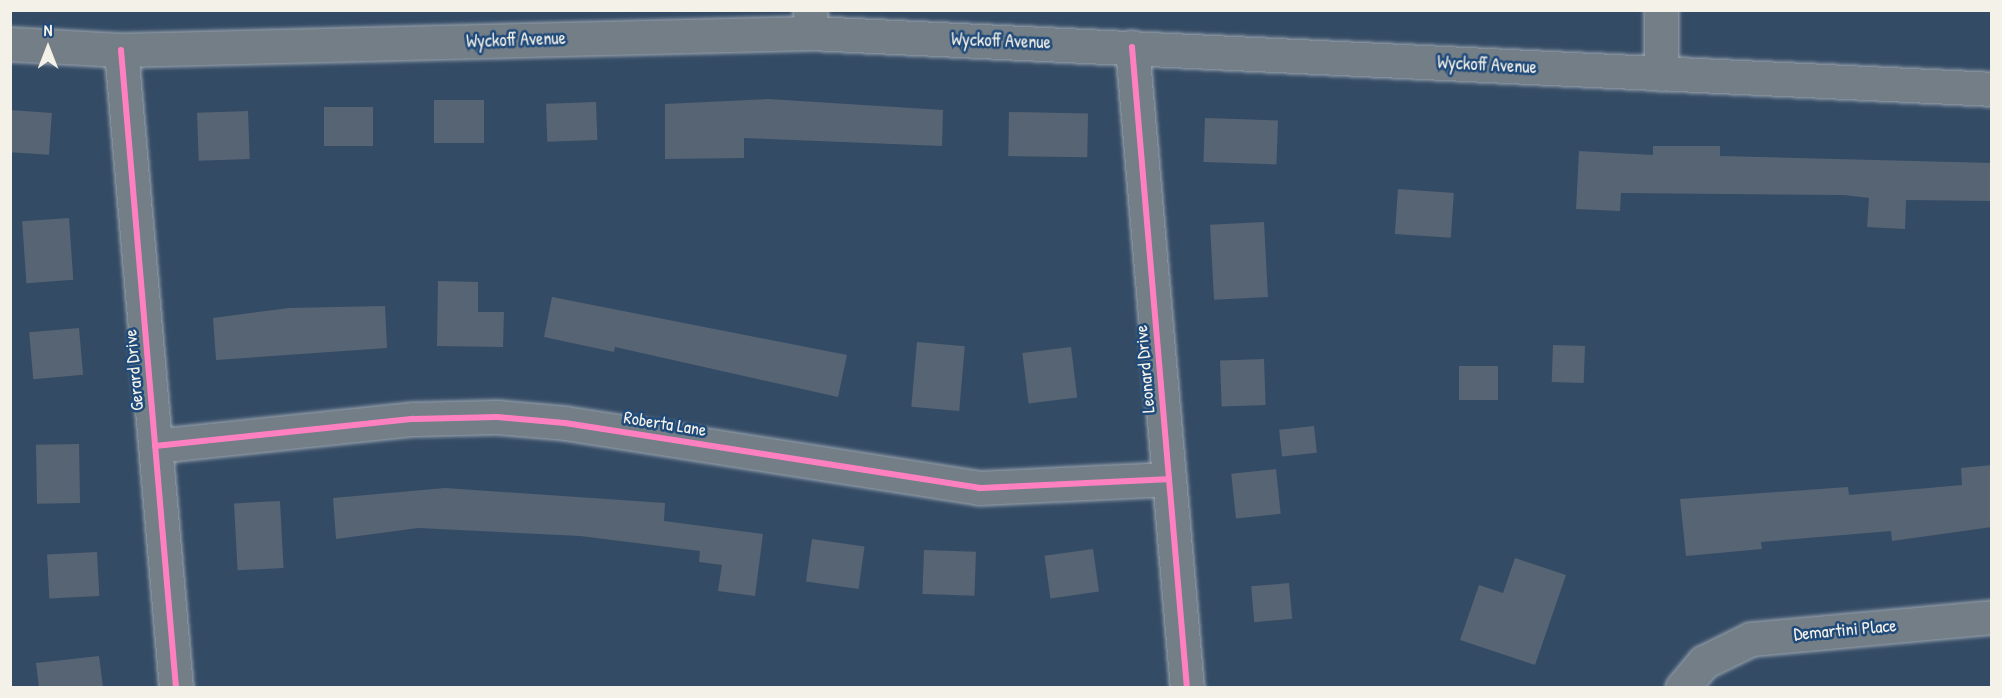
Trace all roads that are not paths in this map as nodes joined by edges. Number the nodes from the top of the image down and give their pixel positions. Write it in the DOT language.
graph roads {
  1 [pos="1662,10"];
  2 [pos="811,22"];
  3 [pos="10,44"];
  4 [pos="1132,47"];
  5 [pos="120,50"];
  6 [pos="1661,74"];
  7 [pos="1992,89"];
  8 [pos="155,446"];
  9 [pos="1169,479"];
  10 [pos="1992,617"];
  11 [pos="176,687"];
  12 [pos="1187,687"];
  13 [pos="1682,687"];
  1 -- 6 [label="street"];
  2 -- 4 [label="street, Wyckoff Avenue"];
  2 -- 5 [label="street, Wyckoff Avenue"];
  3 -- 5 [label="street, Wyckoff Avenue"];
  4 -- 6 [label="street, Wyckoff Avenue"];
  4 -- 9 [label="street, Leonard Drive"];
  5 -- 8 [label="street, Gerard Drive"];
  6 -- 7 [label="street, Wyckoff Avenue"];
  8 -- 9 [label="street, Roberta Lane"];
  8 -- 11 [label="street, Gerard Drive"];
  9 -- 12 [label="street, Leonard Drive"];
  10 -- 13 [label="street, Demartini Place"];
}
